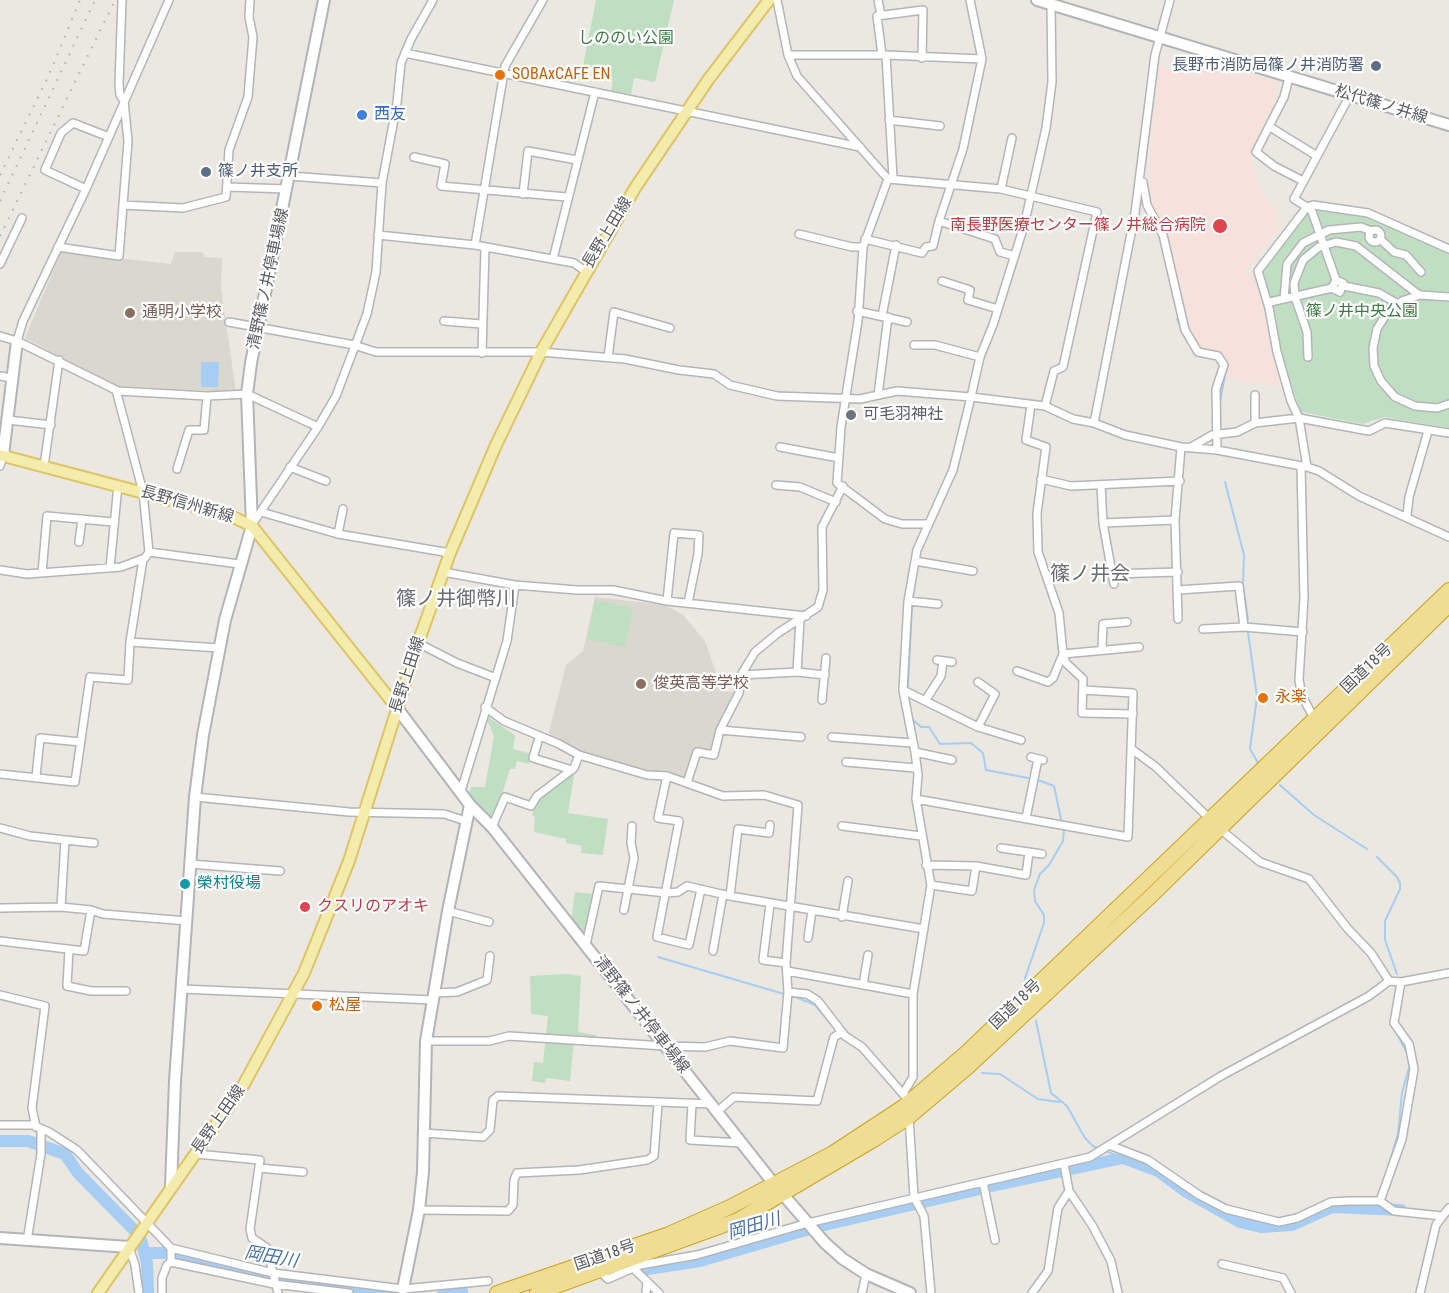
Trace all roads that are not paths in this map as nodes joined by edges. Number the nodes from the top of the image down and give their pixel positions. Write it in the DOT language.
graph roads {
  1 [pos="122,0"];
  2 [pos="169,0"];
  3 [pos="250,0"];
  4 [pos="324,0"];
  5 [pos="433,0"];
  6 [pos="543,0"];
  7 [pos="769,0"];
  8 [pos="777,0"];
  9 [pos="878,0"];
  10 [pos="970,0"];
  11 [pos="1037,0"];
  12 [pos="1170,0"];
  13 [pos="1052,2"];
  14 [pos="881,15"];
  15 [pos="1158,37"];
  16 [pos="405,53"];
  17 [pos="788,55"];
  18 [pos="884,55"];
  19 [pos="922,58"];
  20 [pos="982,59"];
  21 [pos="504,72"];
  22 [pos="1289,78"];
  23 [pos="595,92"];
  24 [pos="1350,95"];
  25 [pos="124,101"];
  26 [pos="686,111"];
  27 [pos="890,120"];
  28 [pos="1449,125"];
  29 [pos="940,126"];
  30 [pos="1270,127"];
  31 [pos="109,137"];
  32 [pos="1012,138"];
  33 [pos="860,147"];
  34 [pos="1317,156"];
  35 [pos="414,157"];
  36 [pos="577,160"];
  37 [pos="1143,168"];
  38 [pos="290,176"];
  39 [pos="890,179"];
  40 [pos="1303,181"];
  41 [pos="382,183"];
  42 [pos="952,186"];
  43 [pos="228,187"];
  44 [pos="86,189"];
  45 [pos="287,189"];
  46 [pos="1001,189"];
  47 [pos="485,190"];
  48 [pos="523,194"];
  49 [pos="1031,196"];
  50 [pos="567,197"];
  51 [pos="123,205"];
  52 [pos="1309,207"];
  53 [pos="22,218"];
  54 [pos="939,221"];
  55 [pos="1320,233"];
  56 [pos="799,234"];
  57 [pos="378,235"];
  58 [pos="865,238"];
  59 [pos="475,245"];
  60 [pos="896,245"];
  61 [pos="1324,245"];
  62 [pos="58,247"];
  63 [pos="862,247"];
  64 [pos="485,248"];
  65 [pos="1449,249"];
  66 [pos="1015,256"];
  67 [pos="553,259"];
  68 [pos="0,264"];
  69 [pos="585,271"];
  70 [pos="1421,272"];
  71 [pos="942,281"];
  72 [pos="1334,284"];
  73 [pos="1419,295"];
  74 [pos="1295,297"];
  75 [pos="1449,297"];
  76 [pos="1284,299"];
  77 [pos="1270,302"];
  78 [pos="1398,304"];
  79 [pos="998,309"];
  80 [pos="857,310"];
  81 [pos="885,316"];
  82 [pos="444,321"];
  83 [pos="229,322"];
  84 [pos="907,322"];
  85 [pos="481,324"];
  86 [pos="259,327"];
  87 [pos="670,328"];
  88 [pos="0,336"];
  89 [pos="17,340"];
  90 [pos="354,345"];
  91 [pos="914,345"];
  92 [pos="541,352"];
  93 [pos="482,353"];
  94 [pos="608,357"];
  95 [pos="980,357"];
  96 [pos="1308,357"];
  97 [pos="60,360"];
  98 [pos="6,377"];
  99 [pos="116,390"];
  100 [pos="247,394"];
  101 [pos="878,395"];
  102 [pos="1255,395"];
  103 [pos="207,396"];
  104 [pos="971,397"];
  105 [pos="845,399"];
  106 [pos="4,404"];
  107 [pos="1449,404"];
  108 [pos="1031,405"];
  109 [pos="1045,406"];
  110 [pos="1299,418"];
  111 [pos="8,420"];
  112 [pos="1094,423"];
  113 [pos="1255,423"];
  114 [pos="51,425"];
  115 [pos="318,427"];
  116 [pos="1428,431"];
  117 [pos="1449,433"];
  118 [pos="1215,436"];
  119 [pos="780,447"];
  120 [pos="1181,447"];
  121 [pos="1191,447"];
  122 [pos="1217,450"];
  123 [pos="1,454"];
  124 [pos="839,458"];
  125 [pos="44,466"];
  126 [pos="1304,466"];
  127 [pos="290,467"];
  128 [pos="177,469"];
  129 [pos="1041,479"];
  130 [pos="326,481"];
  131 [pos="1180,481"];
  132 [pos="118,485"];
  133 [pos="776,485"];
  134 [pos="1101,485"];
  135 [pos="843,486"];
  136 [pos="143,492"];
  137 [pos="836,502"];
  138 [pos="343,509"];
  139 [pos="261,512"];
  140 [pos="1407,516"];
  141 [pos="82,519"];
  142 [pos="1175,520"];
  143 [pos="113,522"];
  144 [pos="1103,523"];
  145 [pos="927,524"];
  146 [pos="252,526"];
  147 [pos="338,534"];
  148 [pos="1449,537"];
  149 [pos="79,542"];
  150 [pos="149,552"];
  151 [pos="450,553"];
  152 [pos="143,559"];
  153 [pos="915,561"];
  154 [pos="239,564"];
  155 [pos="110,568"];
  156 [pos="0,570"];
  157 [pos="973,571"];
  158 [pos="443,572"];
  159 [pos="1178,572"];
  160 [pos="42,573"];
  161 [pos="1112,574"];
  162 [pos="1114,584"];
  163 [pos="515,585"];
  164 [pos="1178,590"];
  165 [pos="1449,590"];
  166 [pos="908,600"];
  167 [pos="667,601"];
  168 [pos="688,603"];
  169 [pos="938,604"];
  170 [pos="1449,605"];
  171 [pos="803,618"];
  172 [pos="1178,619"];
  173 [pos="1127,621"];
  174 [pos="1244,627"];
  175 [pos="1203,629"];
  176 [pos="1303,632"];
  177 [pos="130,642"];
  178 [pos="418,643"];
  179 [pos="1139,647"];
  180 [pos="219,648"];
  181 [pos="1102,649"];
  182 [pos="1063,654"];
  183 [pos="826,658"];
  184 [pos="952,662"];
  185 [pos="1017,671"];
  186 [pos="796,672"];
  187 [pos="741,675"];
  188 [pos="825,675"];
  189 [pos="496,678"];
  190 [pos="978,681"];
  191 [pos="903,690"];
  192 [pos="1083,690"];
  193 [pos="822,700"];
  194 [pos="925,701"];
  195 [pos="485,707"];
  196 [pos="397,708"];
  197 [pos="1133,714"];
  198 [pos="1318,725"];
  199 [pos="978,726"];
  200 [pos="720,730"];
  201 [pos="801,737"];
  202 [pos="832,737"];
  203 [pos="1022,740"];
  204 [pos="538,741"];
  205 [pos="80,742"];
  206 [pos="912,743"];
  207 [pos="1132,750"];
  208 [pos="915,752"];
  209 [pos="579,756"];
  210 [pos="1037,758"];
  211 [pos="952,760"];
  212 [pos="846,762"];
  213 [pos="916,768"];
  214 [pos="572,770"];
  215 [pos="0,774"];
  216 [pos="667,776"];
  217 [pos="36,777"];
  218 [pos="687,783"];
  219 [pos="461,791"];
  220 [pos="195,797"];
  221 [pos="916,799"];
  222 [pos="470,805"];
  223 [pos="365,811"];
  224 [pos="1026,818"];
  225 [pos="466,821"];
  226 [pos="1214,824"];
  227 [pos="770,825"];
  228 [pos="633,826"];
  229 [pos="842,826"];
  230 [pos="492,827"];
  231 [pos="0,828"];
  232 [pos="921,836"];
  233 [pos="65,840"];
  234 [pos="94,843"];
  235 [pos="1001,848"];
  236 [pos="1029,852"];
  237 [pos="1042,854"];
  238 [pos="190,864"];
  239 [pos="926,865"];
  240 [pos="976,866"];
  241 [pos="280,871"];
  242 [pos="848,881"];
  243 [pos="931,885"];
  244 [pos="628,887"];
  245 [pos="701,889"];
  246 [pos="667,893"];
  247 [pos="727,895"];
  248 [pos="770,903"];
  249 [pos="789,906"];
  250 [pos="61,907"];
  251 [pos="0,908"];
  252 [pos="92,910"];
  253 [pos="624,910"];
  254 [pos="812,910"];
  255 [pos="448,911"];
  256 [pos="842,916"];
  257 [pos="188,921"];
  258 [pos="489,922"];
  259 [pos="924,929"];
  260 [pos="808,938"];
  261 [pos="0,941"];
  262 [pos="586,945"];
  263 [pos="69,950"];
  264 [pos="713,951"];
  265 [pos="867,955"];
  266 [pos="490,956"];
  267 [pos="787,967"];
  268 [pos="1449,973"];
  269 [pos="1389,981"];
  270 [pos="1401,982"];
  271 [pos="863,985"];
  272 [pos="182,989"];
  273 [pos="126,991"];
  274 [pos="295,992"];
  275 [pos="788,992"];
  276 [pos="913,994"];
  277 [pos="0,995"];
  278 [pos="434,996"];
  279 [pos="842,1032"];
  280 [pos="426,1041"];
  281 [pos="665,1046"];
  282 [pos="907,1097"];
  283 [pos="658,1104"];
  284 [pos="692,1104"];
  285 [pos="715,1108"];
  286 [pos="909,1117"];
  287 [pos="0,1125"];
  288 [pos="39,1128"];
  289 [pos="424,1133"];
  290 [pos="743,1143"];
  291 [pos="1103,1149"];
  292 [pos="196,1154"];
  293 [pos="259,1168"];
  294 [pos="1065,1168"];
  295 [pos="303,1172"];
  296 [pos="983,1182"];
  297 [pos="171,1186"];
  298 [pos="779,1189"];
  299 [pos="1069,1191"];
  300 [pos="1380,1201"];
  301 [pos="917,1202"];
  302 [pos="1449,1208"];
  303 [pos="419,1210"];
  304 [pos="1442,1216"];
  305 [pos="146,1223"];
  306 [pos="808,1223"];
  307 [pos="0,1238"];
  308 [pos="996,1240"];
  309 [pos="27,1241"];
  310 [pos="129,1247"];
  311 [pos="171,1255"];
  312 [pos="1222,1264"];
  313 [pos="634,1269"];
  314 [pos="598,1271"];
  315 [pos="866,1274"];
  316 [pos="274,1279"];
  317 [pos="488,1281"];
  318 [pos="647,1281"];
  319 [pos="403,1291"];
  320 [pos="98,1293"];
  321 [pos="139,1293"];
  322 [pos="162,1293"];
  323 [pos="278,1293"];
  324 [pos="349,1293"];
  325 [pos="497,1293"];
  326 [pos="537,1293"];
  327 [pos="646,1293"];
  328 [pos="659,1293"];
  329 [pos="862,1293"];
  330 [pos="910,1293"];
  331 [pos="932,1293"];
  332 [pos="1032,1293"];
  333 [pos="1118,1293"];
  334 [pos="1291,1293"];
  335 [pos="1420,1293"];
  1 -- 25 [label="street"];
  2 -- 25 [label="street"];
  3 -- 43 [label="street"];
  4 -- 38 [label="main road, 清野篠ノ井停車場線"];
  5 -- 16 [label="street"];
  6 -- 21 [label="street"];
  7 -- 26 [label="main road, 長野上田線"];
  8 -- 17 [label="street"];
  9 -- 14 [label="street"];
  10 -- 20 [label="street"];
  11 -- 13 [label="main road, 松代篠ノ井線"];
  12 -- 15 [label="street"];
  13 -- 15 [label="main road, 松代篠ノ井線"];
  13 -- 49 [label="street"];
  14 -- 18 [label="street"];
  14 -- 19 [label="street"];
  15 -- 22 [label="main road, 松代篠ノ井線"];
  15 -- 37 [label="street"];
  16 -- 21 [label="street"];
  16 -- 41 [label="street"];
  17 -- 18 [label="street"];
  17 -- 33 [label="street"];
  18 -- 19 [label="street"];
  18 -- 27 [label="street"];
  19 -- 20 [label="street"];
  20 -- 42 [label="street"];
  21 -- 23 [label="street"];
  21 -- 47 [label="street"];
  22 -- 24 [label="main road, 松代篠ノ井線"];
  22 -- 30 [label="street"];
  23 -- 26 [label="street"];
  23 -- 36 [label="street"];
  24 -- 28 [label="main road, 松代篠ノ井線"];
  24 -- 34 [label="street"];
  25 -- 31 [label="street"];
  25 -- 51 [label="street"];
  26 -- 33 [label="street"];
  26 -- 69 [label="main road, 長野上田線"];
  27 -- 29 [label="street"];
  27 -- 39 [label="street"];
  30 -- 34 [label="street"];
  30 -- 40 [label="street"];
  31 -- 44 [label="street"];
  31 -- 44 [label="street"];
  32 -- 46 [label="street"];
  33 -- 39 [label="street"];
  34 -- 40 [label="street"];
  35 -- 47 [label="street"];
  36 -- 48 [label="street"];
  36 -- 50 [label="street"];
  37 -- 112 [label="street"];
  37 -- 118 [label="street"];
  38 -- 41 [label="street"];
  38 -- 45 [label="main road, 清野篠ノ井停車場線"];
  39 -- 42 [label="street"];
  39 -- 58 [label="street"];
  40 -- 52 [label="street"];
  41 -- 57 [label="street"];
  42 -- 46 [label="street"];
  42 -- 54 [label="street"];
  43 -- 45 [label="street"];
  43 -- 51 [label="street"];
  44 -- 62 [label="street"];
  45 -- 86 [label="main road, 清野篠ノ井停車場線"];
  46 -- 49 [label="street"];
  47 -- 48 [label="street"];
  47 -- 59 [label="street"];
  48 -- 50 [label="street"];
  49 -- 66 [label="street"];
  49 -- 109 [label="street"];
  50 -- 67 [label="street"];
  51 -- 62 [label="street"];
  52 -- 55 [label="street"];
  52 -- 65 [label="street"];
  52 -- 110 [label="street"];
  53 -- 68 [label="street"];
  54 -- 60 [label="street"];
  54 -- 66 [label="street"];
  55 -- 61 [label="street"];
  55 -- 70 [label="street"];
  55 -- 76 [label="street"];
  56 -- 63 [label="street"];
  57 -- 59 [label="street"];
  57 -- 90 [label="street"];
  58 -- 60 [label="street"];
  58 -- 63 [label="street"];
  59 -- 64 [label="street"];
  60 -- 81 [label="street"];
  61 -- 72 [label="street"];
  61 -- 73 [label="street"];
  61 -- 74 [label="street"];
  62 -- 89 [label="street"];
  63 -- 80 [label="street"];
  64 -- 67 [label="street"];
  64 -- 85 [label="street"];
  66 -- 79 [label="street"];
  67 -- 69 [label="street"];
  69 -- 92 [label="main road, 長野上田線"];
  71 -- 79 [label="street"];
  72 -- 74 [label="street"];
  72 -- 78 [label="street"];
  73 -- 75 [label="street"];
  73 -- 78 [label="street"];
  74 -- 76 [label="street"];
  74 -- 96 [label="street"];
  76 -- 77 [label="street"];
  78 -- 107 [label="street"];
  79 -- 95 [label="street"];
  80 -- 81 [label="street"];
  80 -- 105 [label="street"];
  81 -- 84 [label="street"];
  81 -- 101 [label="street"];
  82 -- 85 [label="street"];
  83 -- 86 [label="street"];
  85 -- 93 [label="street"];
  86 -- 90 [label="street"];
  86 -- 100 [label="main road, 清野篠ノ井停車場線"];
  87 -- 94 [label="street"];
  88 -- 89 [label="street"];
  89 -- 97 [label="street"];
  89 -- 98 [label="main road"];
  90 -- 93 [label="street"];
  90 -- 115 [label="street"];
  91 -- 95 [label="street"];
  92 -- 93 [label="street"];
  92 -- 94 [label="street"];
  92 -- 151 [label="main road, 長野上田線"];
  94 -- 105 [label="street"];
  95 -- 104 [label="street"];
  97 -- 99 [label="street"];
  97 -- 114 [label="street"];
  98 -- 106 [label="main road"];
  99 -- 103 [label="street"];
  99 -- 136 [label="street"];
  100 -- 103 [label="street"];
  100 -- 115 [label="street"];
  100 -- 146 [label="main road, 清野篠ノ井停車場線"];
  101 -- 104 [label="street"];
  101 -- 105 [label="street"];
  102 -- 113 [label="street"];
  103 -- 128 [label="street"];
  104 -- 108 [label="street"];
  104 -- 145 [label="street"];
  105 -- 124 [label="street"];
  106 -- 111 [label="main road"];
  108 -- 109 [label="street"];
  108 -- 129 [label="street"];
  109 -- 112 [label="street"];
  110 -- 113 [label="street"];
  110 -- 116 [label="street"];
  110 -- 126 [label="street"];
  111 -- 114 [label="street"];
  111 -- 123 [label="main road"];
  112 -- 120 [label="street"];
  113 -- 118 [label="street"];
  114 -- 125 [label="street"];
  115 -- 127 [label="street"];
  116 -- 117 [label="street"];
  116 -- 140 [label="street"];
  118 -- 121 [label="street"];
  118 -- 122 [label="street"];
  119 -- 124 [label="street"];
  120 -- 121 [label="street"];
  120 -- 131 [label="street"];
  121 -- 122 [label="street"];
  122 -- 126 [label="street"];
  123 -- 125 [label="main road, 長野信州新線"];
  124 -- 135 [label="street"];
  125 -- 132 [label="main road, 長野信州新線"];
  126 -- 140 [label="street"];
  126 -- 176 [label="street"];
  127 -- 130 [label="street"];
  127 -- 139 [label="street"];
  129 -- 134 [label="street"];
  129 -- 182 [label="street"];
  131 -- 134 [label="street"];
  131 -- 142 [label="street"];
  132 -- 136 [label="main road, 長野信州新線"];
  132 -- 143 [label="street"];
  133 -- 137 [label="street"];
  134 -- 144 [label="street"];
  135 -- 137 [label="street"];
  135 -- 145 [label="street"];
  136 -- 146 [label="main road, 長野信州新線"];
  136 -- 150 [label="street"];
  137 -- 171 [label="street"];
  138 -- 147 [label="street"];
  139 -- 146 [label="street"];
  139 -- 147 [label="street"];
  140 -- 148 [label="street"];
  141 -- 143 [label="street"];
  141 -- 149 [label="street"];
  141 -- 160 [label="street"];
  142 -- 144 [label="street"];
  142 -- 159 [label="street"];
  143 -- 155 [label="street"];
  144 -- 161 [label="street"];
  145 -- 153 [label="street"];
  146 -- 154 [label="main road"];
  146 -- 196 [label="main road, 長野信州新線"];
  147 -- 151 [label="street"];
  150 -- 152 [label="street"];
  150 -- 154 [label="street"];
  151 -- 158 [label="main road, 長野上田線"];
  152 -- 155 [label="street"];
  152 -- 177 [label="street"];
  153 -- 157 [label="street"];
  153 -- 166 [label="street"];
  154 -- 180 [label="main road"];
  155 -- 160 [label="street"];
  156 -- 160 [label="street"];
  158 -- 163 [label="street"];
  158 -- 178 [label="main road, 長野上田線"];
  159 -- 161 [label="street"];
  159 -- 164 [label="street"];
  161 -- 162 [label="street"];
  163 -- 167 [label="street"];
  163 -- 189 [label="street"];
  164 -- 172 [label="street"];
  164 -- 174 [label="street"];
  165 -- 198 [label="highway, 国道18号"];
  166 -- 169 [label="street"];
  166 -- 191 [label="street"];
  167 -- 168 [label="street"];
  167 -- 168 [label="street"];
  168 -- 171 [label="street"];
  170 -- 198 [label="highway, 国道18号"];
  171 -- 186 [label="street"];
  171 -- 187 [label="street"];
  173 -- 181 [label="street"];
  174 -- 175 [label="street"];
  174 -- 176 [label="street"];
  176 -- 198 [label="street"];
  177 -- 180 [label="street"];
  177 -- 205 [label="street"];
  178 -- 189 [label="street"];
  178 -- 196 [label="main road, 長野上田線"];
  179 -- 181 [label="street"];
  180 -- 220 [label="main road"];
  181 -- 182 [label="street"];
  182 -- 185 [label="street"];
  182 -- 192 [label="street"];
  183 -- 188 [label="street"];
  184 -- 194 [label="street"];
  186 -- 187 [label="street"];
  186 -- 188 [label="street"];
  187 -- 200 [label="street"];
  188 -- 193 [label="street"];
  189 -- 195 [label="street"];
  190 -- 199 [label="street"];
  191 -- 194 [label="street"];
  191 -- 206 [label="street"];
  192 -- 197 [label="street"];
  192 -- 197 [label="street"];
  194 -- 199 [label="street"];
  195 -- 209 [label="street"];
  195 -- 219 [label="street"];
  196 -- 219 [label="main road, 清野篠ノ井停車場線"];
  196 -- 223 [label="main road, 長野上田線"];
  197 -- 207 [label="street"];
  198 -- 226 [label="highway, 国道18号"];
  199 -- 203 [label="street"];
  200 -- 201 [label="street"];
  200 -- 218 [label="street"];
  202 -- 206 [label="street"];
  204 -- 214 [label="street"];
  205 -- 217 [label="street"];
  205 -- 217 [label="street"];
  206 -- 208 [label="street"];
  207 -- 224 [label="street"];
  207 -- 226 [label="street"];
  208 -- 211 [label="street"];
  208 -- 213 [label="street"];
  209 -- 214 [label="street"];
  209 -- 216 [label="street"];
  210 -- 224 [label="street"];
  212 -- 213 [label="street"];
  213 -- 221 [label="street"];
  214 -- 230 [label="street"];
  215 -- 217 [label="street"];
  216 -- 218 [label="street"];
  216 -- 246 [label="street"];
  218 -- 249 [label="street"];
  219 -- 222 [label="main road, 清野篠ノ井停車場線"];
  220 -- 223 [label="street"];
  220 -- 238 [label="main road"];
  221 -- 224 [label="street"];
  221 -- 232 [label="street"];
  222 -- 225 [label="main road"];
  222 -- 230 [label="main road, 清野篠ノ井停車場線"];
  223 -- 225 [label="street"];
  223 -- 274 [label="main road, 長野上田線"];
  225 -- 255 [label="main road"];
  226 -- 269 [label="street"];
  226 -- 282 [label="highway, 国道18号"];
  226 -- 286 [label="highway, 国道18号"];
  227 -- 247 [label="street"];
  228 -- 244 [label="street"];
  229 -- 232 [label="street"];
  230 -- 262 [label="main road, 清野篠ノ井停車場線"];
  231 -- 233 [label="street"];
  232 -- 239 [label="street"];
  233 -- 234 [label="street"];
  233 -- 250 [label="street"];
  235 -- 236 [label="street"];
  236 -- 237 [label="street"];
  236 -- 240 [label="street"];
  238 -- 241 [label="street"];
  238 -- 257 [label="main road"];
  239 -- 240 [label="street"];
  239 -- 243 [label="street"];
  240 -- 243 [label="street"];
  242 -- 256 [label="street"];
  243 -- 259 [label="street"];
  244 -- 246 [label="street"];
  244 -- 253 [label="street"];
  244 -- 262 [label="street"];
  245 -- 246 [label="street"];
  245 -- 246 [label="street"];
  245 -- 247 [label="street"];
  247 -- 248 [label="street"];
  247 -- 264 [label="street"];
  248 -- 249 [label="street"];
  248 -- 267 [label="street"];
  249 -- 254 [label="street"];
  249 -- 267 [label="street"];
  250 -- 251 [label="street"];
  250 -- 252 [label="street"];
  252 -- 257 [label="street"];
  252 -- 263 [label="street"];
  254 -- 256 [label="street"];
  254 -- 260 [label="street"];
  255 -- 258 [label="street"];
  255 -- 278 [label="main road"];
  256 -- 259 [label="street"];
  257 -- 272 [label="main road"];
  259 -- 276 [label="street"];
  261 -- 263 [label="street"];
  262 -- 281 [label="main road, 清野篠ノ井停車場線"];
  263 -- 273 [label="street"];
  265 -- 271 [label="street"];
  266 -- 278 [label="street"];
  267 -- 271 [label="street"];
  267 -- 275 [label="street"];
  268 -- 270 [label="street"];
  269 -- 270 [label="street"];
  269 -- 291 [label="street"];
  270 -- 300 [label="street"];
  271 -- 276 [label="street"];
  272 -- 274 [label="street"];
  272 -- 297 [label="main road"];
  274 -- 278 [label="street"];
  274 -- 292 [label="main road, 長野上田線"];
  275 -- 279 [label="street"];
  275 -- 281 [label="street"];
  276 -- 282 [label="street"];
  277 -- 288 [label="street"];
  278 -- 280 [label="main road"];
  279 -- 282 [label="street"];
  279 -- 285 [label="street"];
  280 -- 281 [label="street"];
  280 -- 289 [label="main road"];
  281 -- 285 [label="main road, 清野篠ノ井停車場線"];
  282 -- 298 [label="highway, 国道18号"];
  283 -- 284 [label="street"];
  283 -- 289 [label="street"];
  283 -- 303 [label="street"];
  284 -- 285 [label="street"];
  284 -- 290 [label="street"];
  285 -- 290 [label="main road, 清野篠ノ井停車場線"];
  286 -- 298 [label="highway, 国道18号"];
  286 -- 301 [label="street"];
  287 -- 288 [label="street"];
  288 -- 305 [label="street"];
  288 -- 309 [label="street"];
  289 -- 303 [label="main road"];
  290 -- 298 [label="main road, 清野篠ノ井停車場線"];
  291 -- 294 [label="street"];
  291 -- 300 [label="street"];
  292 -- 293 [label="street"];
  292 -- 297 [label="main road, 長野上田線"];
  293 -- 295 [label="street"];
  293 -- 316 [label="street"];
  294 -- 296 [label="street"];
  294 -- 299 [label="street"];
  296 -- 301 [label="street"];
  296 -- 308 [label="street"];
  297 -- 305 [label="main road, 長野上田線"];
  298 -- 306 [label="main road, 清野篠ノ井停車場線"];
  298 -- 314 [label="highway, 国道18号"];
  298 -- 325 [label="highway, 国道18号"];
  299 -- 332 [label="street"];
  299 -- 333 [label="street"];
  300 -- 304 [label="street"];
  301 -- 306 [label="street"];
  301 -- 331 [label="street"];
  302 -- 304 [label="street"];
  303 -- 319 [label="main road"];
  304 -- 335 [label="street"];
  305 -- 310 [label="main road, 長野上田線"];
  305 -- 311 [label="street"];
  306 -- 313 [label="street"];
  306 -- 315 [label="main road, 清野篠ノ井停車場線"];
  307 -- 309 [label="main road"];
  309 -- 310 [label="main road"];
  310 -- 320 [label="main road, 長野上田線"];
  310 -- 321 [label="street"];
  311 -- 316 [label="street"];
  311 -- 316 [label="street"];
  311 -- 322 [label="street"];
  312 -- 334 [label="street"];
  313 -- 314 [label="street"];
  313 -- 318 [label="street"];
  314 -- 326 [label="highway, 国道18号"];
  315 -- 329 [label="street"];
  315 -- 330 [label="main road, 清野篠ノ井停車場線"];
  316 -- 319 [label="street"];
  316 -- 323 [label="street"];
  316 -- 324 [label="street"];
  317 -- 319 [label="street"];
  318 -- 327 [label="street"];
  318 -- 328 [label="street"];
}
